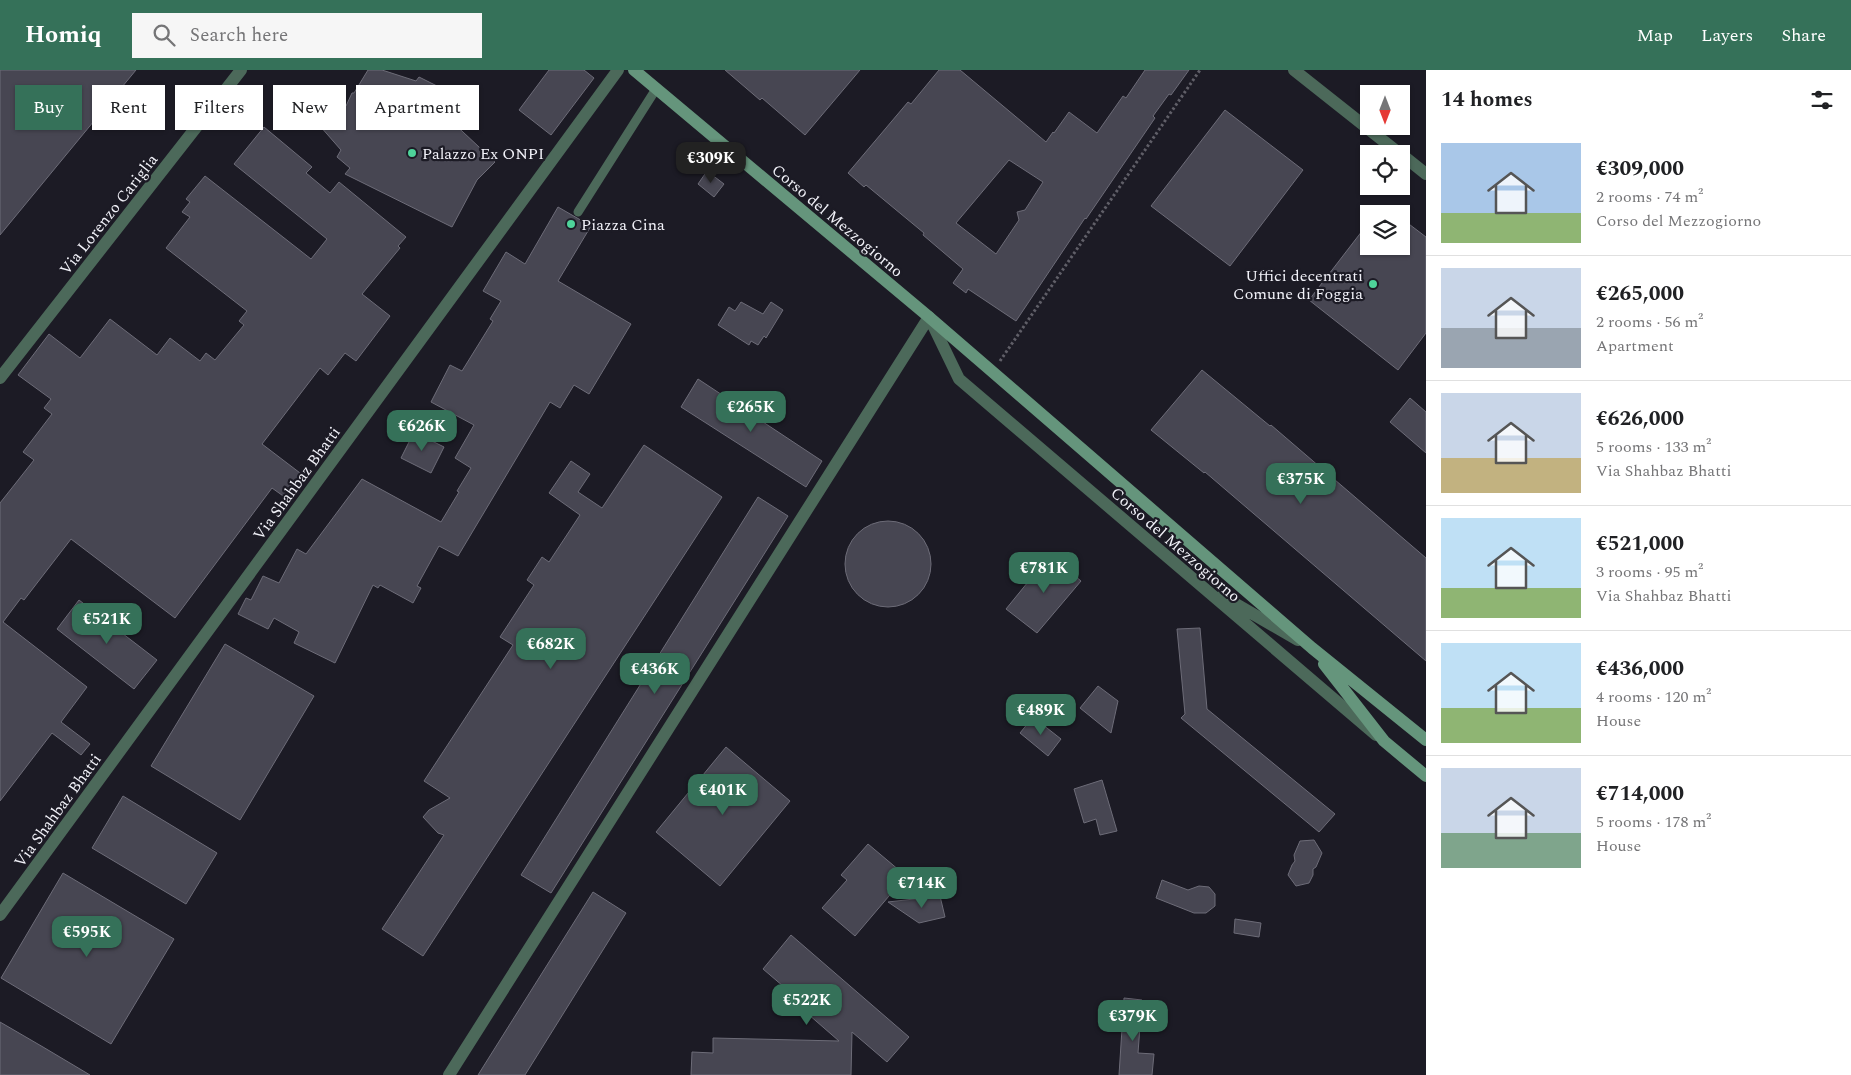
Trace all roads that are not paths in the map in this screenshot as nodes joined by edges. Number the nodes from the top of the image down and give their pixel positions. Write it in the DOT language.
graph roads {
  1 [pos="241,70"];
  2 [pos="618,70"];
  3 [pos="634,70"];
  4 [pos="1294,70"];
  5 [pos="656,89"];
  6 [pos="1390,145"];
  7 [pos="1410,161"];
  8 [pos="1426,174"];
  9 [pos="578,212"];
  10 [pos="929,317"];
  11 [pos="0,378"];
  12 [pos="1194,580"];
  13 [pos="1312,648"];
  14 [pos="1426,740"];
  15 [pos="1384,741"];
  16 [pos="1426,776"];
  17 [pos="0,915"];
  18 [pos="449,1075"];
  1 -- 11 [label="street, Via Lorenzo Cariglia"];
  2 -- 17 [label="street, Via Shahbaz Bhatti"];
  3 -- 5 [label="main road, Corso del Mezzogiorno"];
  4 -- 6 [label="street"];
  5 -- 9 [label="lane"];
  5 -- 10 [label="main road, Corso del Mezzogiorno"];
  7 -- 8 [label="street"];
  10 -- 12 [label="street, Corso del Mezzogiorno"];
  10 -- 13 [label="main road, Corso del Mezzogiorno"];
  10 -- 18 [label="street"];
  12 -- 13 [label="street"];
  12 -- 15 [label="street, Corso del Mezzogiorno"];
  13 -- 14 [label="main road, Corso del Mezzogiorno"];
  13 -- 15 [label="main road"];
  15 -- 16 [label="main road, Corso del Mezzogiorno"];
}
